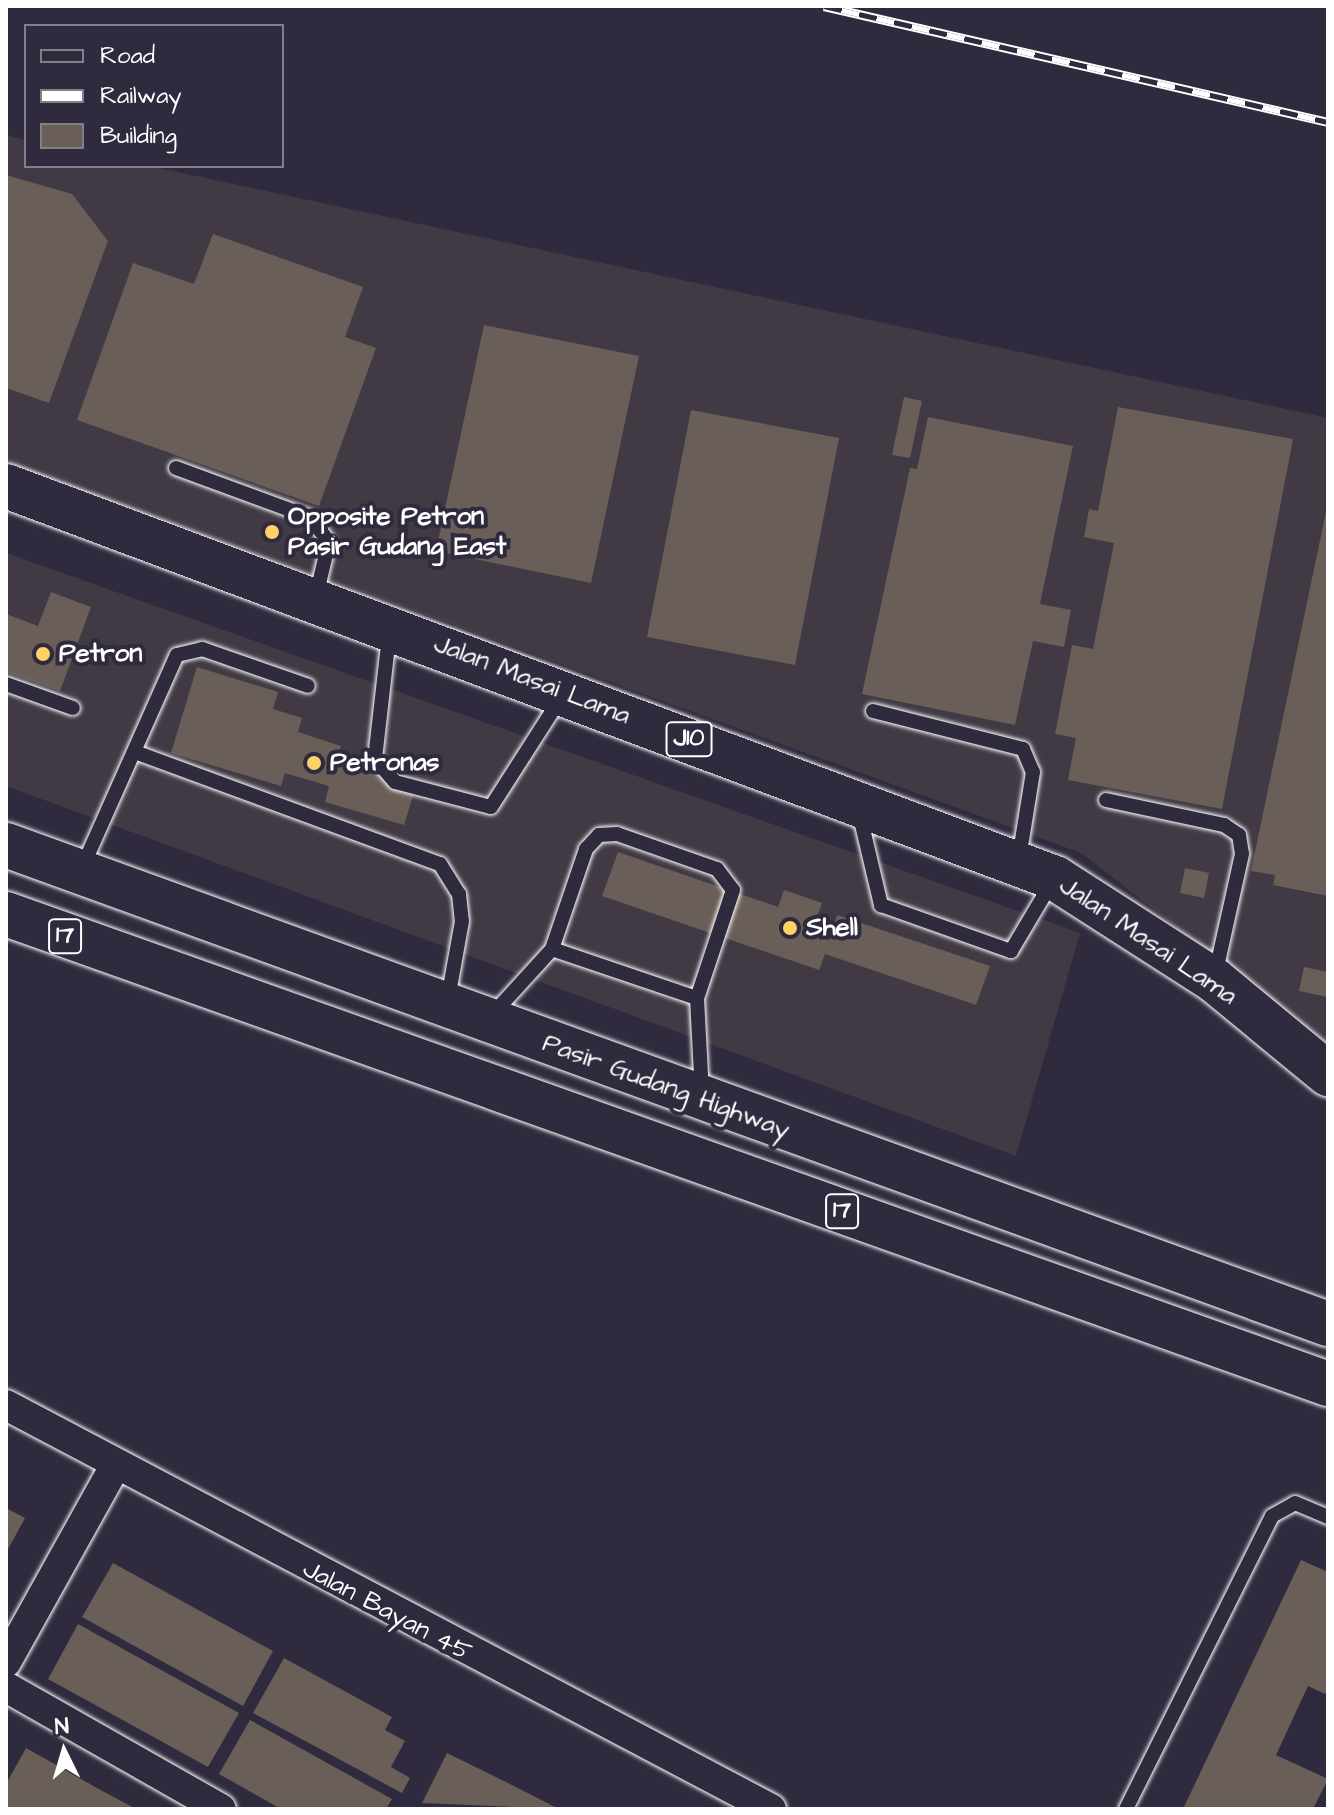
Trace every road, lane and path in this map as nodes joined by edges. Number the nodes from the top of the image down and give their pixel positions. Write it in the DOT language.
graph roads {
  1 [pos="176,468"];
  2 [pos="6,486"];
  3 [pos="315,600"];
  4 [pos="390,627"];
  5 [pos="6,684"];
  6 [pos="308,686"];
  7 [pos="564,692"];
  8 [pos="73,708"];
  9 [pos="873,711"];
  10 [pos="135,752"];
  11 [pos="1106,800"];
  12 [pos="859,803"];
  13 [pos="6,845"];
  14 [pos="1036,870"];
  15 [pos="80,872"];
  16 [pos="6,914"];
  17 [pos="6,936"];
  18 [pos="552,949"];
  19 [pos="124,957"];
  20 [pos="1214,980"];
  21 [pos="697,998"];
  22 [pos="446,1007"];
  23 [pos="487,1021"];
  24 [pos="1328,1074"];
  25 [pos="702,1099"];
  26 [pos="1328,1324"];
  27 [pos="1328,1384"];
  28 [pos="6,1405"];
  29 [pos="115,1466"];
  30 [pos="1328,1517"];
  31 [pos="6,1662"];
  32 [pos="6,1687"];
  33 [pos="221,1809"];
  34 [pos="771,1809"];
  35 [pos="1126,1809"];
  1 -- 3 [label="lane"];
  2 -- 3 [label="main road, Jalan Masai Lama / J10"];
  3 -- 4 [label="main road, Jalan Masai Lama / J10"];
  4 -- 7 [label="main road, Jalan Masai Lama / J10"];
  4 -- 7 [label="lane"];
  5 -- 8 [label="lane"];
  6 -- 10 [label="lane"];
  7 -- 12 [label="main road, Jalan Masai Lama / J10"];
  9 -- 14 [label="lane"];
  10 -- 15 [label="lane"];
  10 -- 22 [label="lane"];
  11 -- 20 [label="lane"];
  12 -- 14 [label="main road, Jalan Masai Lama / J10"];
  12 -- 14 [label="lane"];
  13 -- 15 [label="main road, Pasir Gudang Highway / 17"];
  14 -- 20 [label="main road, Jalan Masai Lama / J10"];
  15 -- 22 [label="main road, Pasir Gudang Highway / 17"];
  16 -- 19 [label="main road, 17"];
  17 -- 19 [label="main road"];
  18 -- 21 [label="lane"];
  18 -- 21 [label="lane"];
  18 -- 23 [label="lane"];
  19 -- 27 [label="main road, 17"];
  20 -- 24 [label="main road, Jalan Masai Lama / J10"];
  21 -- 25 [label="lane"];
  22 -- 23 [label="main road, Pasir Gudang Highway / 17"];
  23 -- 25 [label="main road, Pasir Gudang Highway / 17"];
  25 -- 26 [label="main road, Pasir Gudang Highway / 17"];
  28 -- 29 [label="street, Jalan Bayan 45"];
  29 -- 31 [label="street"];
  29 -- 34 [label="street, Jalan Bayan 45"];
  30 -- 35 [label="lane"];
  32 -- 33 [label="street"];
}
